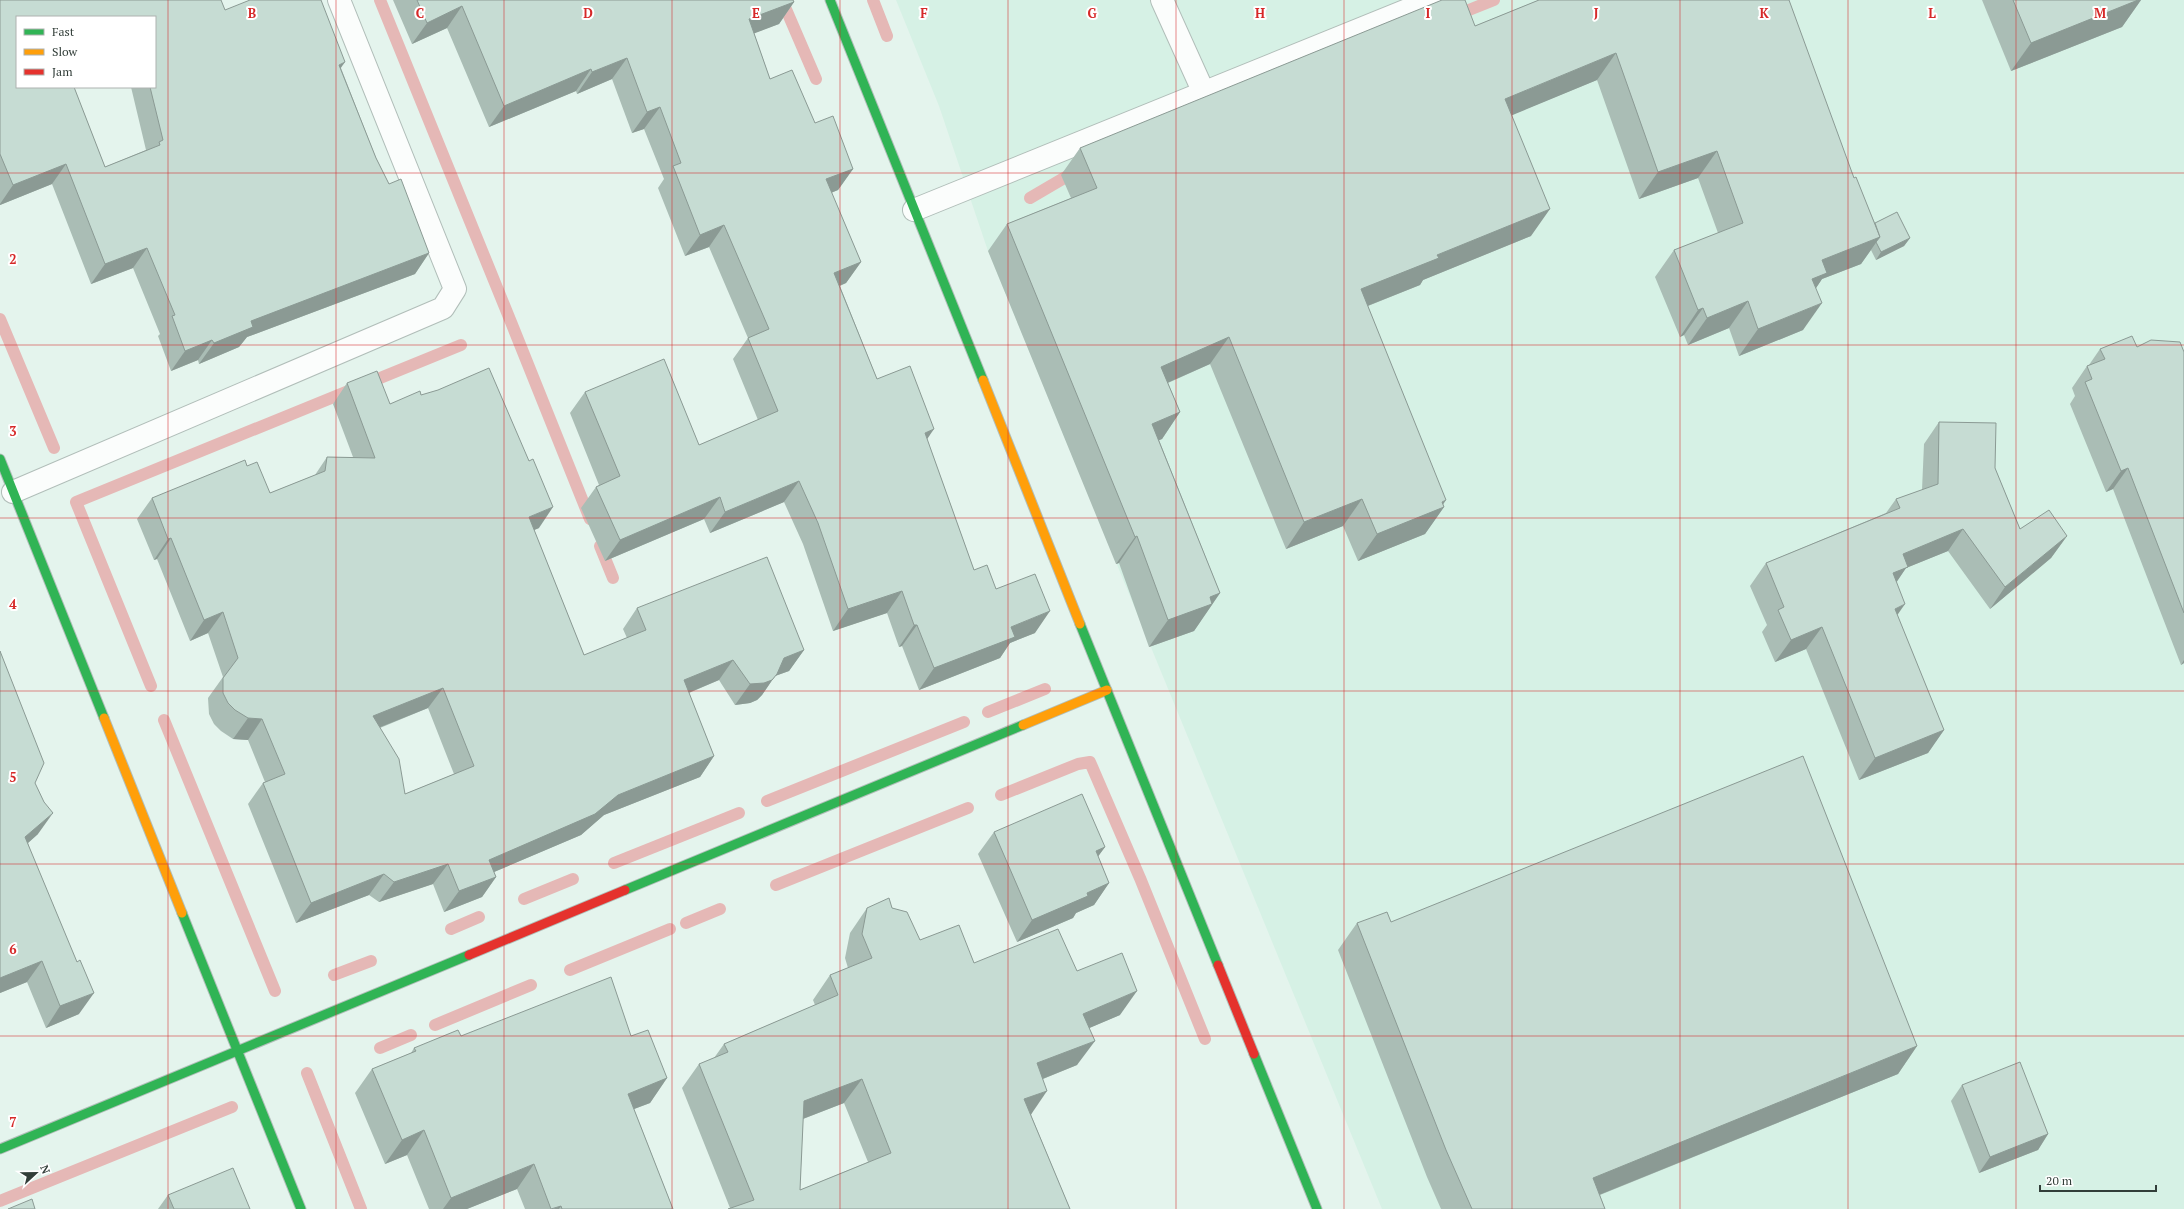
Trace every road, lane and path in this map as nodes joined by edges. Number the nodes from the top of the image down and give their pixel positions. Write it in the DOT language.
graph roads {
  1 [pos="339,0"];
  2 [pos="830,0"];
  3 [pos="1162,0"];
  4 [pos="1432,0"];
  5 [pos="1204,93"];
  6 [pos="914,210"];
  7 [pos="0,459"];
  8 [pos="13,492"];
  9 [pos="1106,690"];
  10 [pos="237,1050"];
  11 [pos="0,1149"];
  12 [pos="301,1209"];
  13 [pos="1318,1209"];
  1 -- 8 [label="street"];
  2 -- 6 [label="street"];
  3 -- 5 [label="street"];
  4 -- 5 [label="street"];
  5 -- 6 [label="street"];
  6 -- 9 [label="street"];
  7 -- 8 [label="street"];
  8 -- 10 [label="street"];
  9 -- 10 [label="street"];
  9 -- 13 [label="street"];
  10 -- 11 [label="street"];
  10 -- 12 [label="street"];
}
